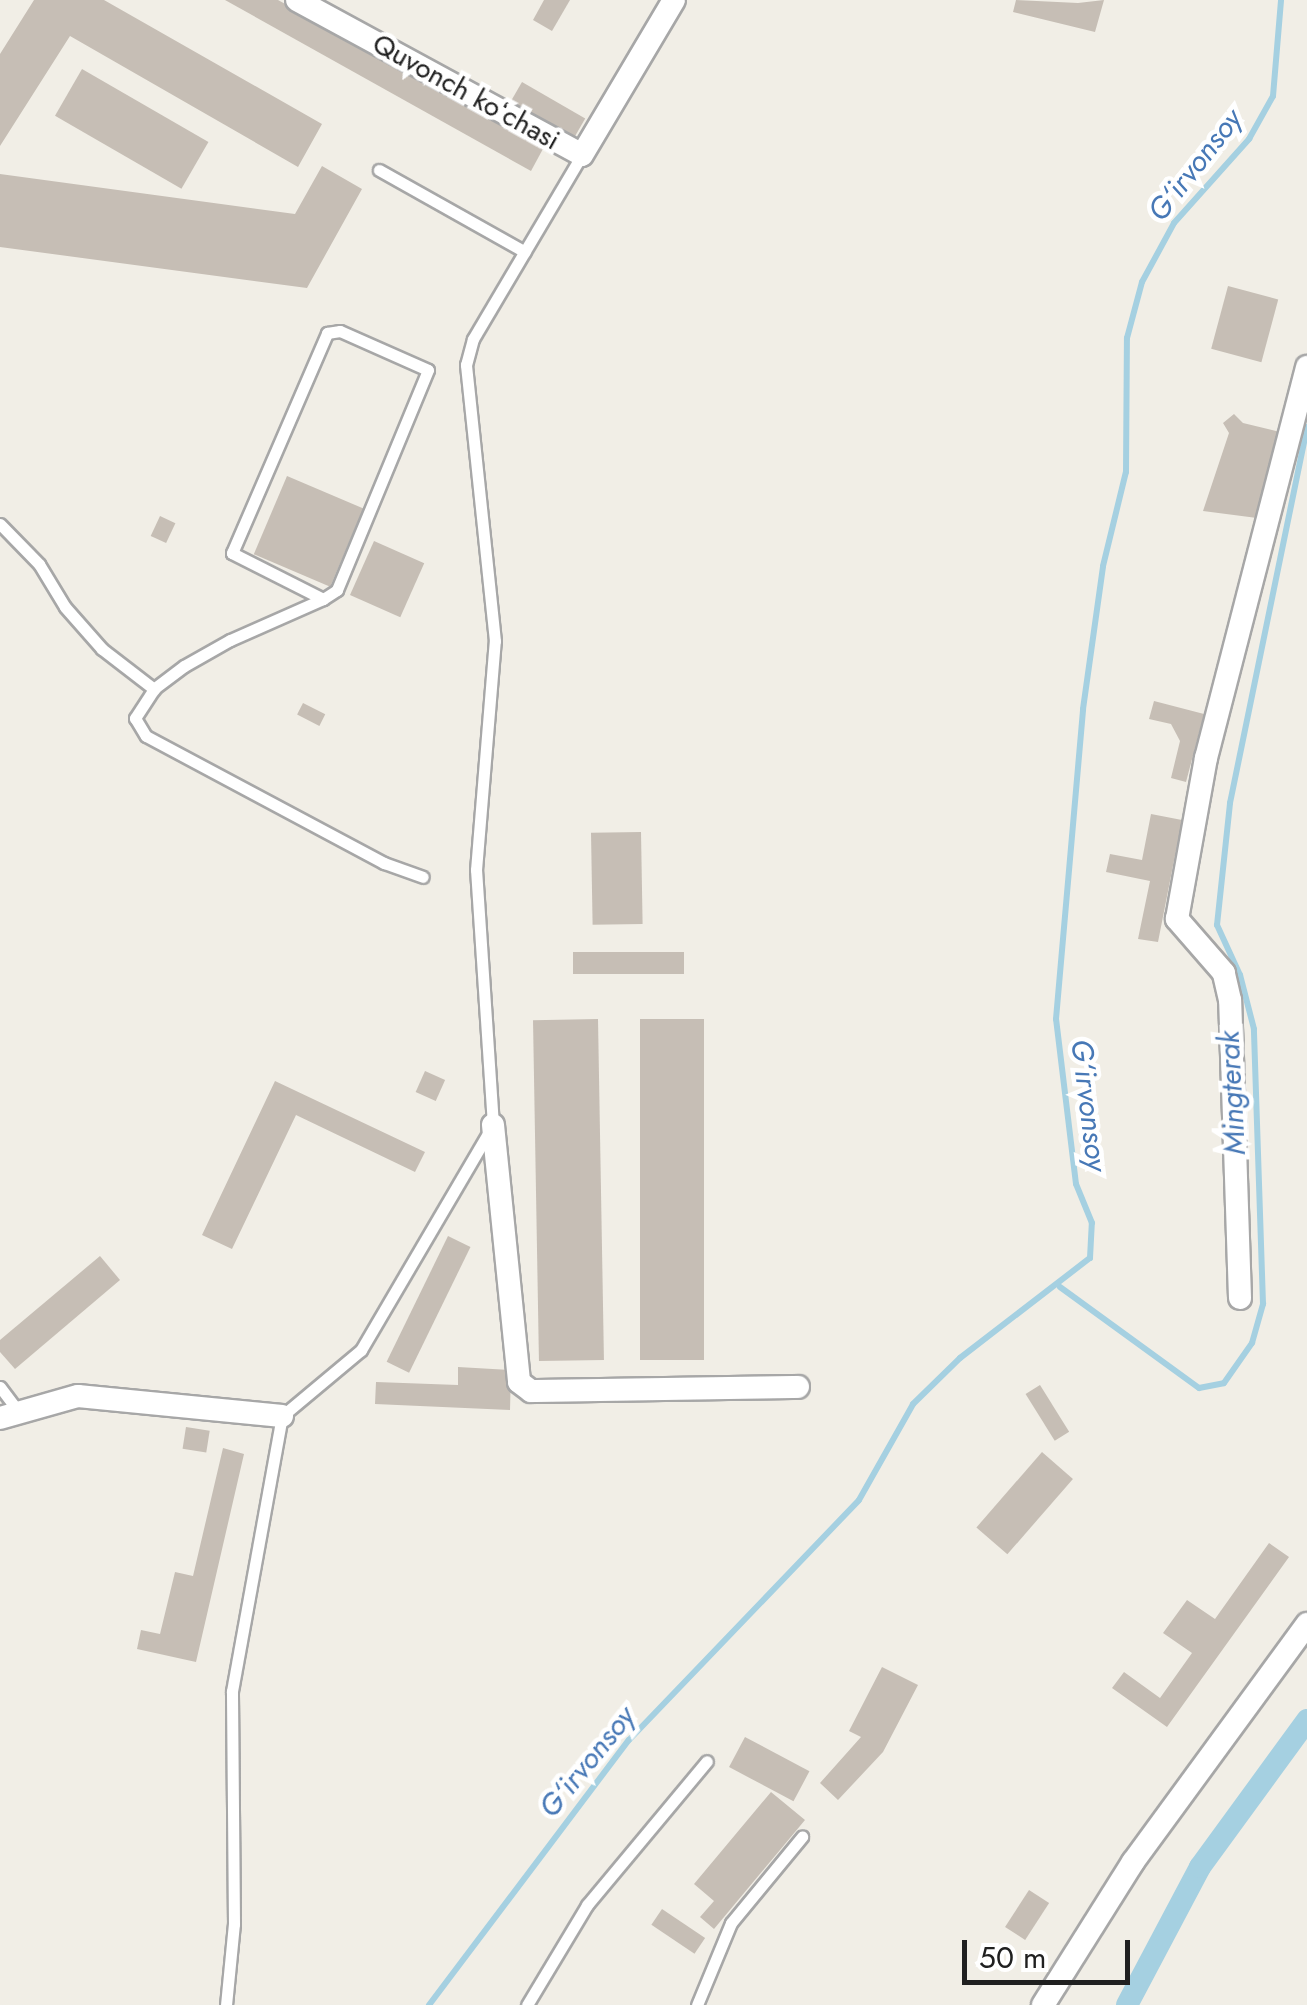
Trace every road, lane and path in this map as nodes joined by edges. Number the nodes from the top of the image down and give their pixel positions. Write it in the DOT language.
graph roads {
  1 [pos="297,0"];
  2 [pos="674,0"];
  3 [pos="582,155"];
  4 [pos="379,170"];
  5 [pos="524,252"];
  6 [pos="1307,367"];
  7 [pos="0,524"];
  8 [pos="324,599"];
  9 [pos="154,689"];
  10 [pos="423,877"];
  11 [pos="493,1125"];
  12 [pos="1240,1298"];
  13 [pos="0,1387"];
  14 [pos="798,1387"];
  15 [pos="9,1415"];
  16 [pos="282,1416"];
  17 [pos="1307,1624"];
  18 [pos="707,1761"];
  19 [pos="802,1837"];
  20 [pos="226,2005"];
  21 [pos="527,2005"];
  22 [pos="697,2005"];
  23 [pos="1043,2005"];
  1 -- 3 [label="street, Quvonch koʻchasi"];
  2 -- 3 [label="street, Quvonch koʻchasi"];
  3 -- 5 [label="lane"];
  4 -- 5 [label="lane"];
  5 -- 11 [label="lane"];
  6 -- 12 [label="street"];
  7 -- 9 [label="lane"];
  8 -- 8 [label="lane"];
  8 -- 9 [label="lane"];
  9 -- 10 [label="lane"];
  11 -- 14 [label="street"];
  11 -- 16 [label="lane"];
  13 -- 15 [label="lane"];
  15 -- 16 [label="street"];
  16 -- 20 [label="lane"];
  17 -- 23 [label="street"];
  18 -- 21 [label="lane"];
  19 -- 22 [label="lane"];
}
